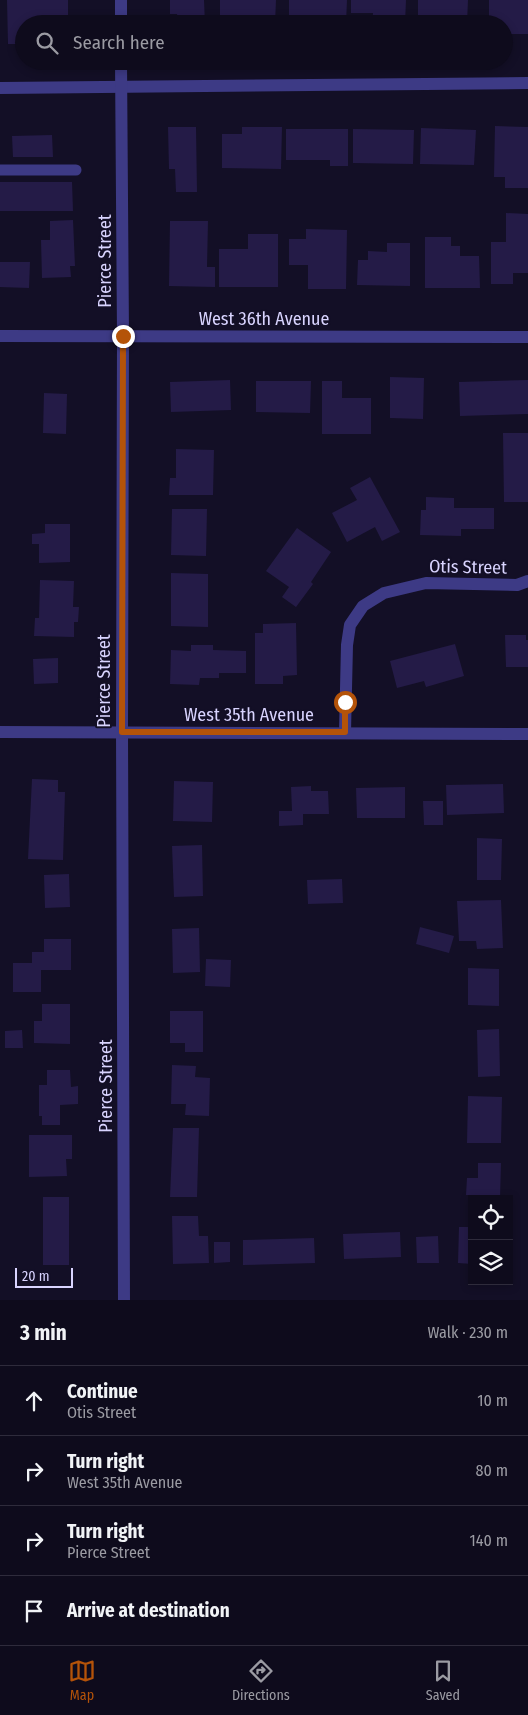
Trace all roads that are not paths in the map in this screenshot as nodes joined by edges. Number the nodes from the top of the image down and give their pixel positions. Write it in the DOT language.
graph roads {
  1 [pos="121,0"];
  2 [pos="121,15"];
  3 [pos="121,70"];
  4 [pos="528,83"];
  5 [pos="0,88"];
  6 [pos="121,88"];
  7 [pos="0,170"];
  8 [pos="76,170"];
  9 [pos="0,336"];
  10 [pos="123,336"];
  11 [pos="528,337"];
  12 [pos="528,582"];
  13 [pos="0,732"];
  14 [pos="122,732"];
  15 [pos="345,732"];
  16 [pos="528,734"];
  17 [pos="124,1300"];
  1 -- 2 [label="street"];
  3 -- 6 [label="street, Pierce Street"];
  4 -- 6 [label="street"];
  5 -- 6 [label="street"];
  6 -- 10 [label="street, Pierce Street"];
  7 -- 8 [label="lane"];
  9 -- 10 [label="street, West 36th Avenue"];
  10 -- 11 [label="street, West 36th Avenue"];
  10 -- 14 [label="street, Pierce Street"];
  12 -- 15 [label="street, Otis Street"];
  13 -- 14 [label="street, West 35th Avenue"];
  14 -- 15 [label="street, West 35th Avenue"];
  14 -- 17 [label="street, Pierce Street"];
  15 -- 16 [label="street, West 35th Avenue"];
}
